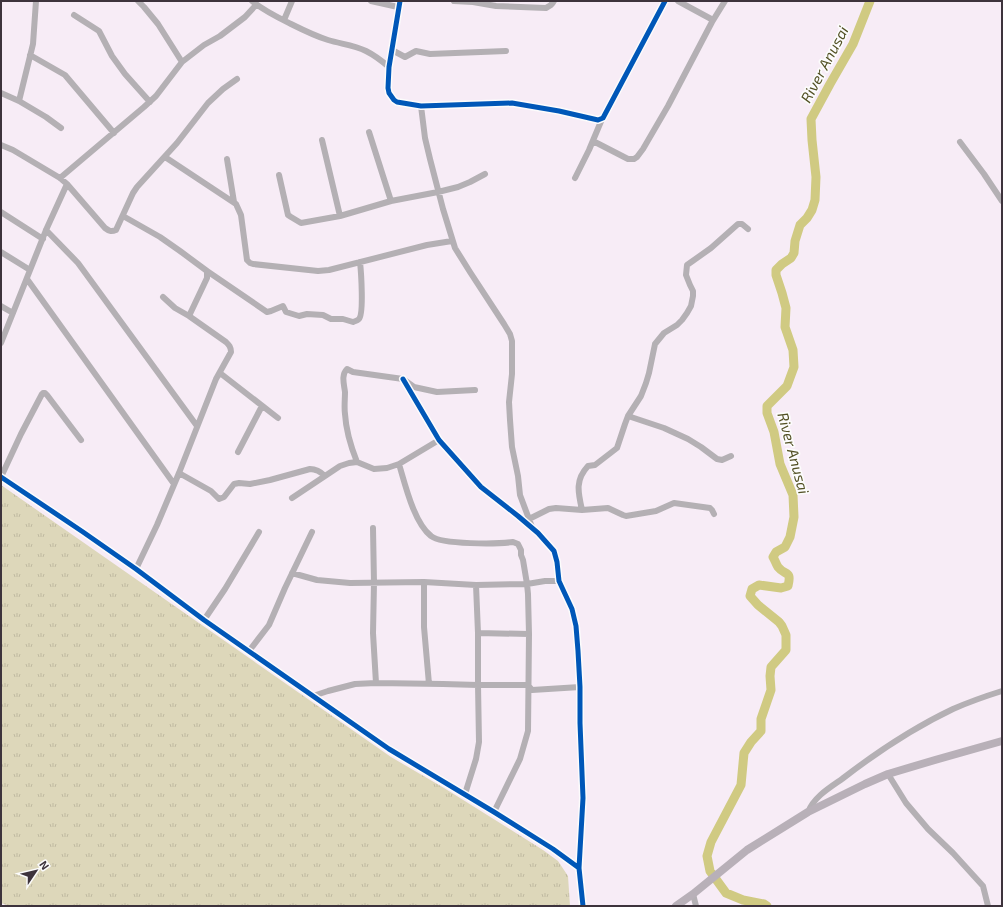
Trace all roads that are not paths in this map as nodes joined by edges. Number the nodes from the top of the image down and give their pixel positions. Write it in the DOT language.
graph roads {
  1 [pos="36,1"];
  2 [pos="138,1"];
  3 [pos="292,1"];
  4 [pos="371,1"];
  5 [pos="454,1"];
  6 [pos="554,1"];
  7 [pos="665,1"];
  8 [pos="678,1"];
  9 [pos="725,1"];
  10 [pos="254,3"];
  11 [pos="399,4"];
  12 [pos="74,15"];
  13 [pos="284,20"];
  14 [pos="714,20"];
  15 [pos="392,50"];
  16 [pos="506,51"];
  17 [pos="30,55"];
  18 [pos="182,62"];
  19 [pos="389,67"];
  20 [pos="237,79"];
  21 [pos="1,93"];
  22 [pos="19,101"];
  23 [pos="150,102"];
  24 [pos="421,106"];
  25 [pos="602,119"];
  26 [pos="61,128"];
  27 [pos="369,132"];
  28 [pos="114,133"];
  29 [pos="322,140"];
  30 [pos="593,141"];
  31 [pos="960,142"];
  32 [pos="1,145"];
  33 [pos="165,157"];
  34 [pos="227,159"];
  35 [pos="485,174"];
  36 [pos="279,175"];
  37 [pos="60,178"];
  38 [pos="575,178"];
  39 [pos="67,184"];
  40 [pos="438,192"];
  41 [pos="391,201"];
  42 [pos="1002,201"];
  43 [pos="234,202"];
  44 [pos="1,212"];
  45 [pos="123,216"];
  46 [pos="340,216"];
  47 [pos="748,229"];
  48 [pos="46,230"];
  49 [pos="43,239"];
  50 [pos="452,240"];
  51 [pos="1,252"];
  52 [pos="360,262"];
  53 [pos="30,270"];
  54 [pos="207,271"];
  55 [pos="27,279"];
  56 [pos="163,297"];
  57 [pos="1,306"];
  58 [pos="13,313"];
  59 [pos="189,316"];
  60 [pos="1,343"];
  61 [pos="220,373"];
  62 [pos="403,380"];
  63 [pos="475,390"];
  64 [pos="262,406"];
  65 [pos="628,416"];
  66 [pos="278,418"];
  67 [pos="197,426"];
  68 [pos="81,440"];
  69 [pos="439,440"];
  70 [pos="238,452"];
  71 [pos="731,456"];
  72 [pos="357,462"];
  73 [pos="399,464"];
  74 [pos="179,473"];
  75 [pos="325,476"];
  76 [pos="1,477"];
  77 [pos="174,484"];
  78 [pos="292,498"];
  79 [pos="582,510"];
  80 [pos="714,514"];
  81 [pos="529,519"];
  82 [pos="373,528"];
  83 [pos="532,528"];
  84 [pos="259,532"];
  85 [pos="312,532"];
  86 [pos="136,569"];
  87 [pos="292,573"];
  88 [pos="559,581"];
  89 [pos="424,582"];
  90 [pos="374,583"];
  91 [pos="527,584"];
  92 [pos="476,585"];
  93 [pos="204,620"];
  94 [pos="478,633"];
  95 [pos="529,634"];
  96 [pos="249,651"];
  97 [pos="376,683"];
  98 [pos="429,684"];
  99 [pos="478,685"];
  100 [pos="528,685"];
  101 [pos="580,687"];
  102 [pos="1002,691"];
  103 [pos="313,696"];
  104 [pos="1002,741"];
  105 [pos="888,774"];
  106 [pos="465,794"];
  107 [pos="494,812"];
  108 [pos="808,812"];
  109 [pos="579,868"];
  110 [pos="693,894"];
  111 [pos="583,906"];
  112 [pos="676,906"];
  113 [pos="696,906"];
  114 [pos="988,906"];
  1 -- 17 [label="street"];
  2 -- 18 [label="street"];
  3 -- 13 [label="street"];
  4 -- 11 [label="street"];
  5 -- 6 [label="street"];
  7 -- 25 [label="street"];
  8 -- 14 [label="street"];
  9 -- 14 [label="street"];
  10 -- 13 [label="street"];
  10 -- 18 [label="street"];
  11 -- 15 [label="street"];
  12 -- 23 [label="street"];
  13 -- 19 [label="street"];
  14 -- 30 [label="street"];
  15 -- 16 [label="street"];
  15 -- 19 [label="street"];
  17 -- 22 [label="street"];
  17 -- 28 [label="street"];
  18 -- 23 [label="street"];
  19 -- 24 [label="street"];
  20 -- 33 [label="street"];
  21 -- 22 [label="street"];
  22 -- 26 [label="street"];
  23 -- 28 [label="street"];
  24 -- 25 [label="street"];
  24 -- 40 [label="street"];
  25 -- 30 [label="street"];
  27 -- 41 [label="street"];
  28 -- 37 [label="street"];
  29 -- 46 [label="street"];
  30 -- 38 [label="street"];
  31 -- 42 [label="street"];
  32 -- 37 [label="street"];
  33 -- 43 [label="street"];
  33 -- 45 [label="street"];
  34 -- 43 [label="street"];
  35 -- 40 [label="street"];
  36 -- 46 [label="street"];
  37 -- 39 [label="street"];
  39 -- 45 [label="street"];
  39 -- 48 [label="street"];
  40 -- 41 [label="street"];
  40 -- 50 [label="street"];
  41 -- 46 [label="street"];
  43 -- 52 [label="street"];
  44 -- 49 [label="street"];
  45 -- 54 [label="street"];
  47 -- 65 [label="street"];
  48 -- 49 [label="street"];
  48 -- 67 [label="street"];
  49 -- 53 [label="street"];
  50 -- 52 [label="street"];
  50 -- 81 [label="street"];
  51 -- 53 [label="street"];
  52 -- 54 [label="street"];
  53 -- 55 [label="street"];
  54 -- 59 [label="street"];
  55 -- 58 [label="street"];
  55 -- 77 [label="street"];
  56 -- 59 [label="street"];
  57 -- 58 [label="street"];
  58 -- 60 [label="street"];
  59 -- 61 [label="street"];
  61 -- 64 [label="street"];
  61 -- 67 [label="street"];
  62 -- 63 [label="street"];
  62 -- 69 [label="street"];
  62 -- 72 [label="street"];
  64 -- 66 [label="street"];
  64 -- 70 [label="street"];
  65 -- 71 [label="street"];
  65 -- 79 [label="street"];
  67 -- 74 [label="street"];
  68 -- 76 [label="street"];
  69 -- 73 [label="street"];
  69 -- 83 [label="street"];
  72 -- 73 [label="street"];
  72 -- 75 [label="street"];
  73 -- 91 [label="street"];
  74 -- 75 [label="street"];
  74 -- 77 [label="street"];
  75 -- 78 [label="street"];
  76 -- 86 [label="street"];
  77 -- 86 [label="street"];
  79 -- 80 [label="street"];
  79 -- 81 [label="street"];
  81 -- 83 [label="street"];
  82 -- 90 [label="street"];
  83 -- 88 [label="street"];
  84 -- 93 [label="street"];
  85 -- 87 [label="street"];
  86 -- 93 [label="street"];
  87 -- 90 [label="street"];
  87 -- 96 [label="street"];
  88 -- 91 [label="street"];
  88 -- 101 [label="street"];
  89 -- 90 [label="street"];
  89 -- 92 [label="street"];
  89 -- 98 [label="street"];
  90 -- 97 [label="street"];
  91 -- 92 [label="street"];
  91 -- 95 [label="street"];
  92 -- 94 [label="street"];
  93 -- 96 [label="street"];
  94 -- 95 [label="street"];
  94 -- 99 [label="street"];
  95 -- 100 [label="street"];
  96 -- 103 [label="street"];
  97 -- 98 [label="street"];
  97 -- 103 [label="street"];
  98 -- 99 [label="street"];
  99 -- 100 [label="street"];
  99 -- 106 [label="street"];
  100 -- 101 [label="street"];
  100 -- 107 [label="street"];
  101 -- 109 [label="street"];
  102 -- 108 [label="street"];
  103 -- 106 [label="street"];
  104 -- 105 [label="main road"];
  105 -- 108 [label="main road"];
  105 -- 114 [label="street"];
  106 -- 107 [label="street"];
  107 -- 109 [label="street"];
  108 -- 110 [label="main road"];
  109 -- 111 [label="street"];
  110 -- 112 [label="main road"];
  110 -- 113 [label="street"];
}
